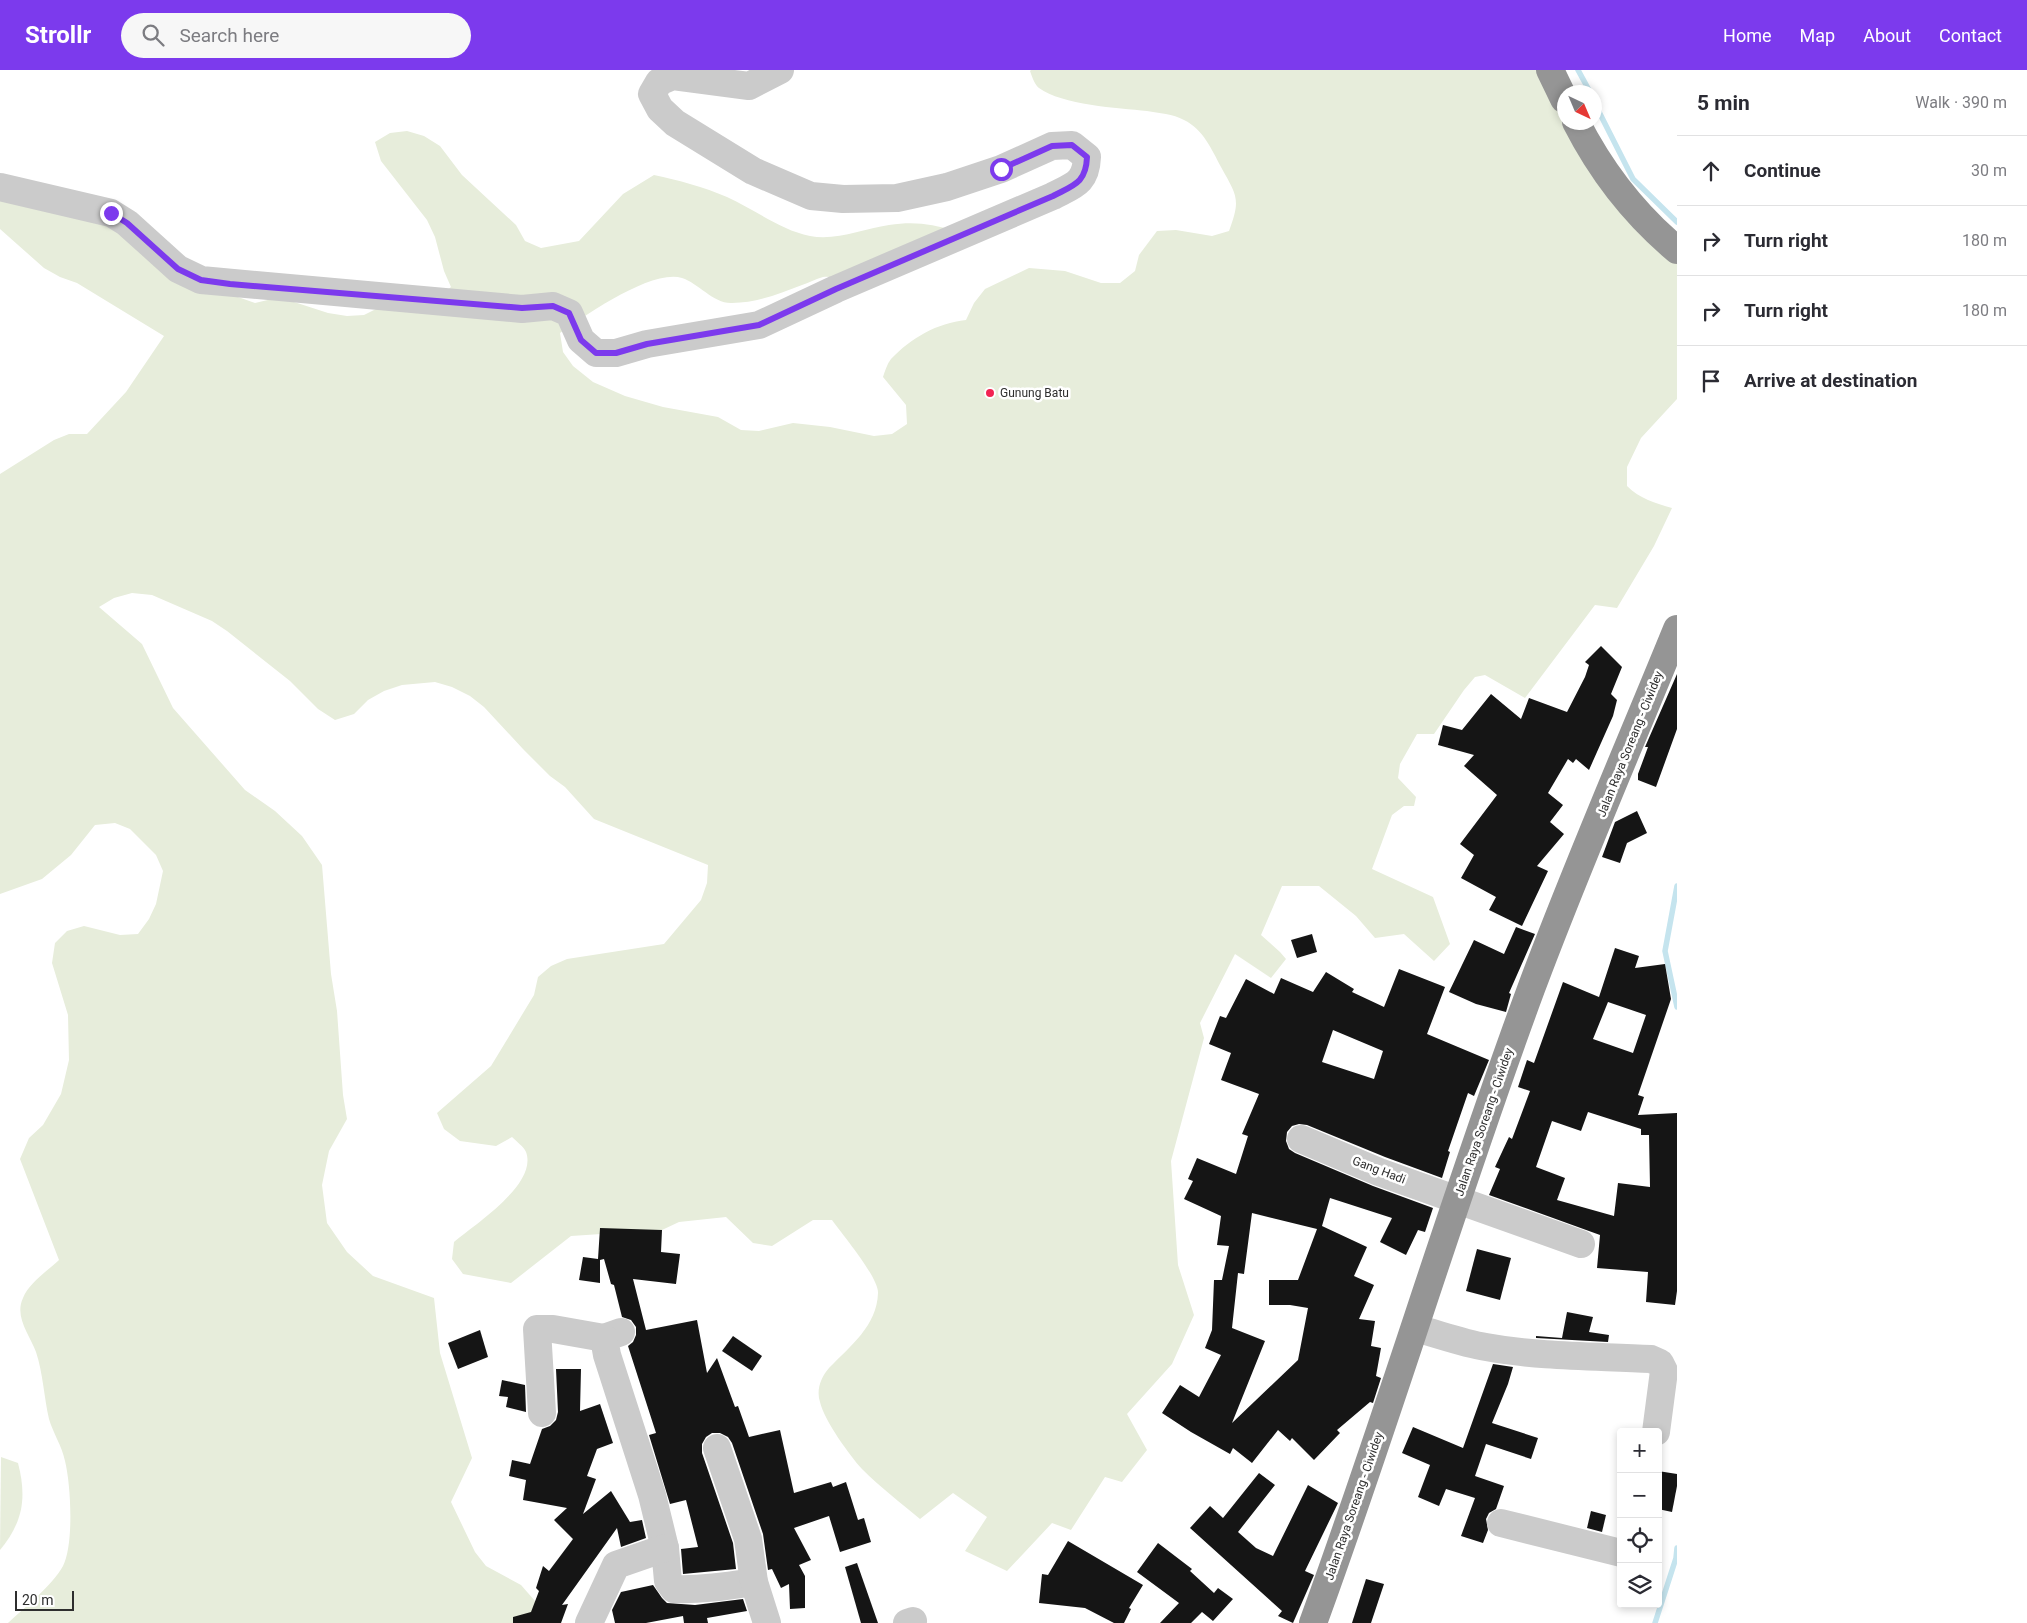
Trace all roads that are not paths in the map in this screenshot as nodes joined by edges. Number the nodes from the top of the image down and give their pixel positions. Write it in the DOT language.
graph roads {
  1 [pos="685,70"];
  2 [pos="780,70"];
  3 [pos="1550,70"];
  4 [pos="1557,85"];
  5 [pos="749,86"];
  6 [pos="1580,130"];
  7 [pos="0,187"];
  8 [pos="1677,250"];
  9 [pos="1677,629"];
  10 [pos="1300,1139"];
  11 [pos="1458,1199"];
  12 [pos="1580,1244"];
  13 [pos="1415,1328"];
  14 [pos="542,1413"];
  15 [pos="1657,1428"];
  16 [pos="717,1448"];
  17 [pos="1501,1523"];
  18 [pos="665,1548"];
  19 [pos="1617,1552"];
  20 [pos="754,1582"];
  21 [pos="589,1623"];
  22 [pos="767,1623"];
  23 [pos="1313,1623"];
  1 -- 5 [label="street"];
  2 -- 5 [label="street"];
  3 -- 4 [label="highway"];
  5 -- 7 [label="street"];
  6 -- 8 [label="highway"];
  9 -- 11 [label="highway, Jalan Raya Soreang - Ciwidey"];
  10 -- 11 [label="street, Gang Hadi"];
  11 -- 12 [label="street, Gang Hadi"];
  11 -- 13 [label="highway, Jalan Raya Soreang - Ciwidey"];
  13 -- 15 [label="street"];
  13 -- 23 [label="highway, Jalan Raya Soreang - Ciwidey"];
  14 -- 18 [label="street"];
  16 -- 20 [label="street"];
  17 -- 19 [label="street"];
  18 -- 20 [label="street"];
  18 -- 21 [label="street"];
  20 -- 22 [label="street"];
}
